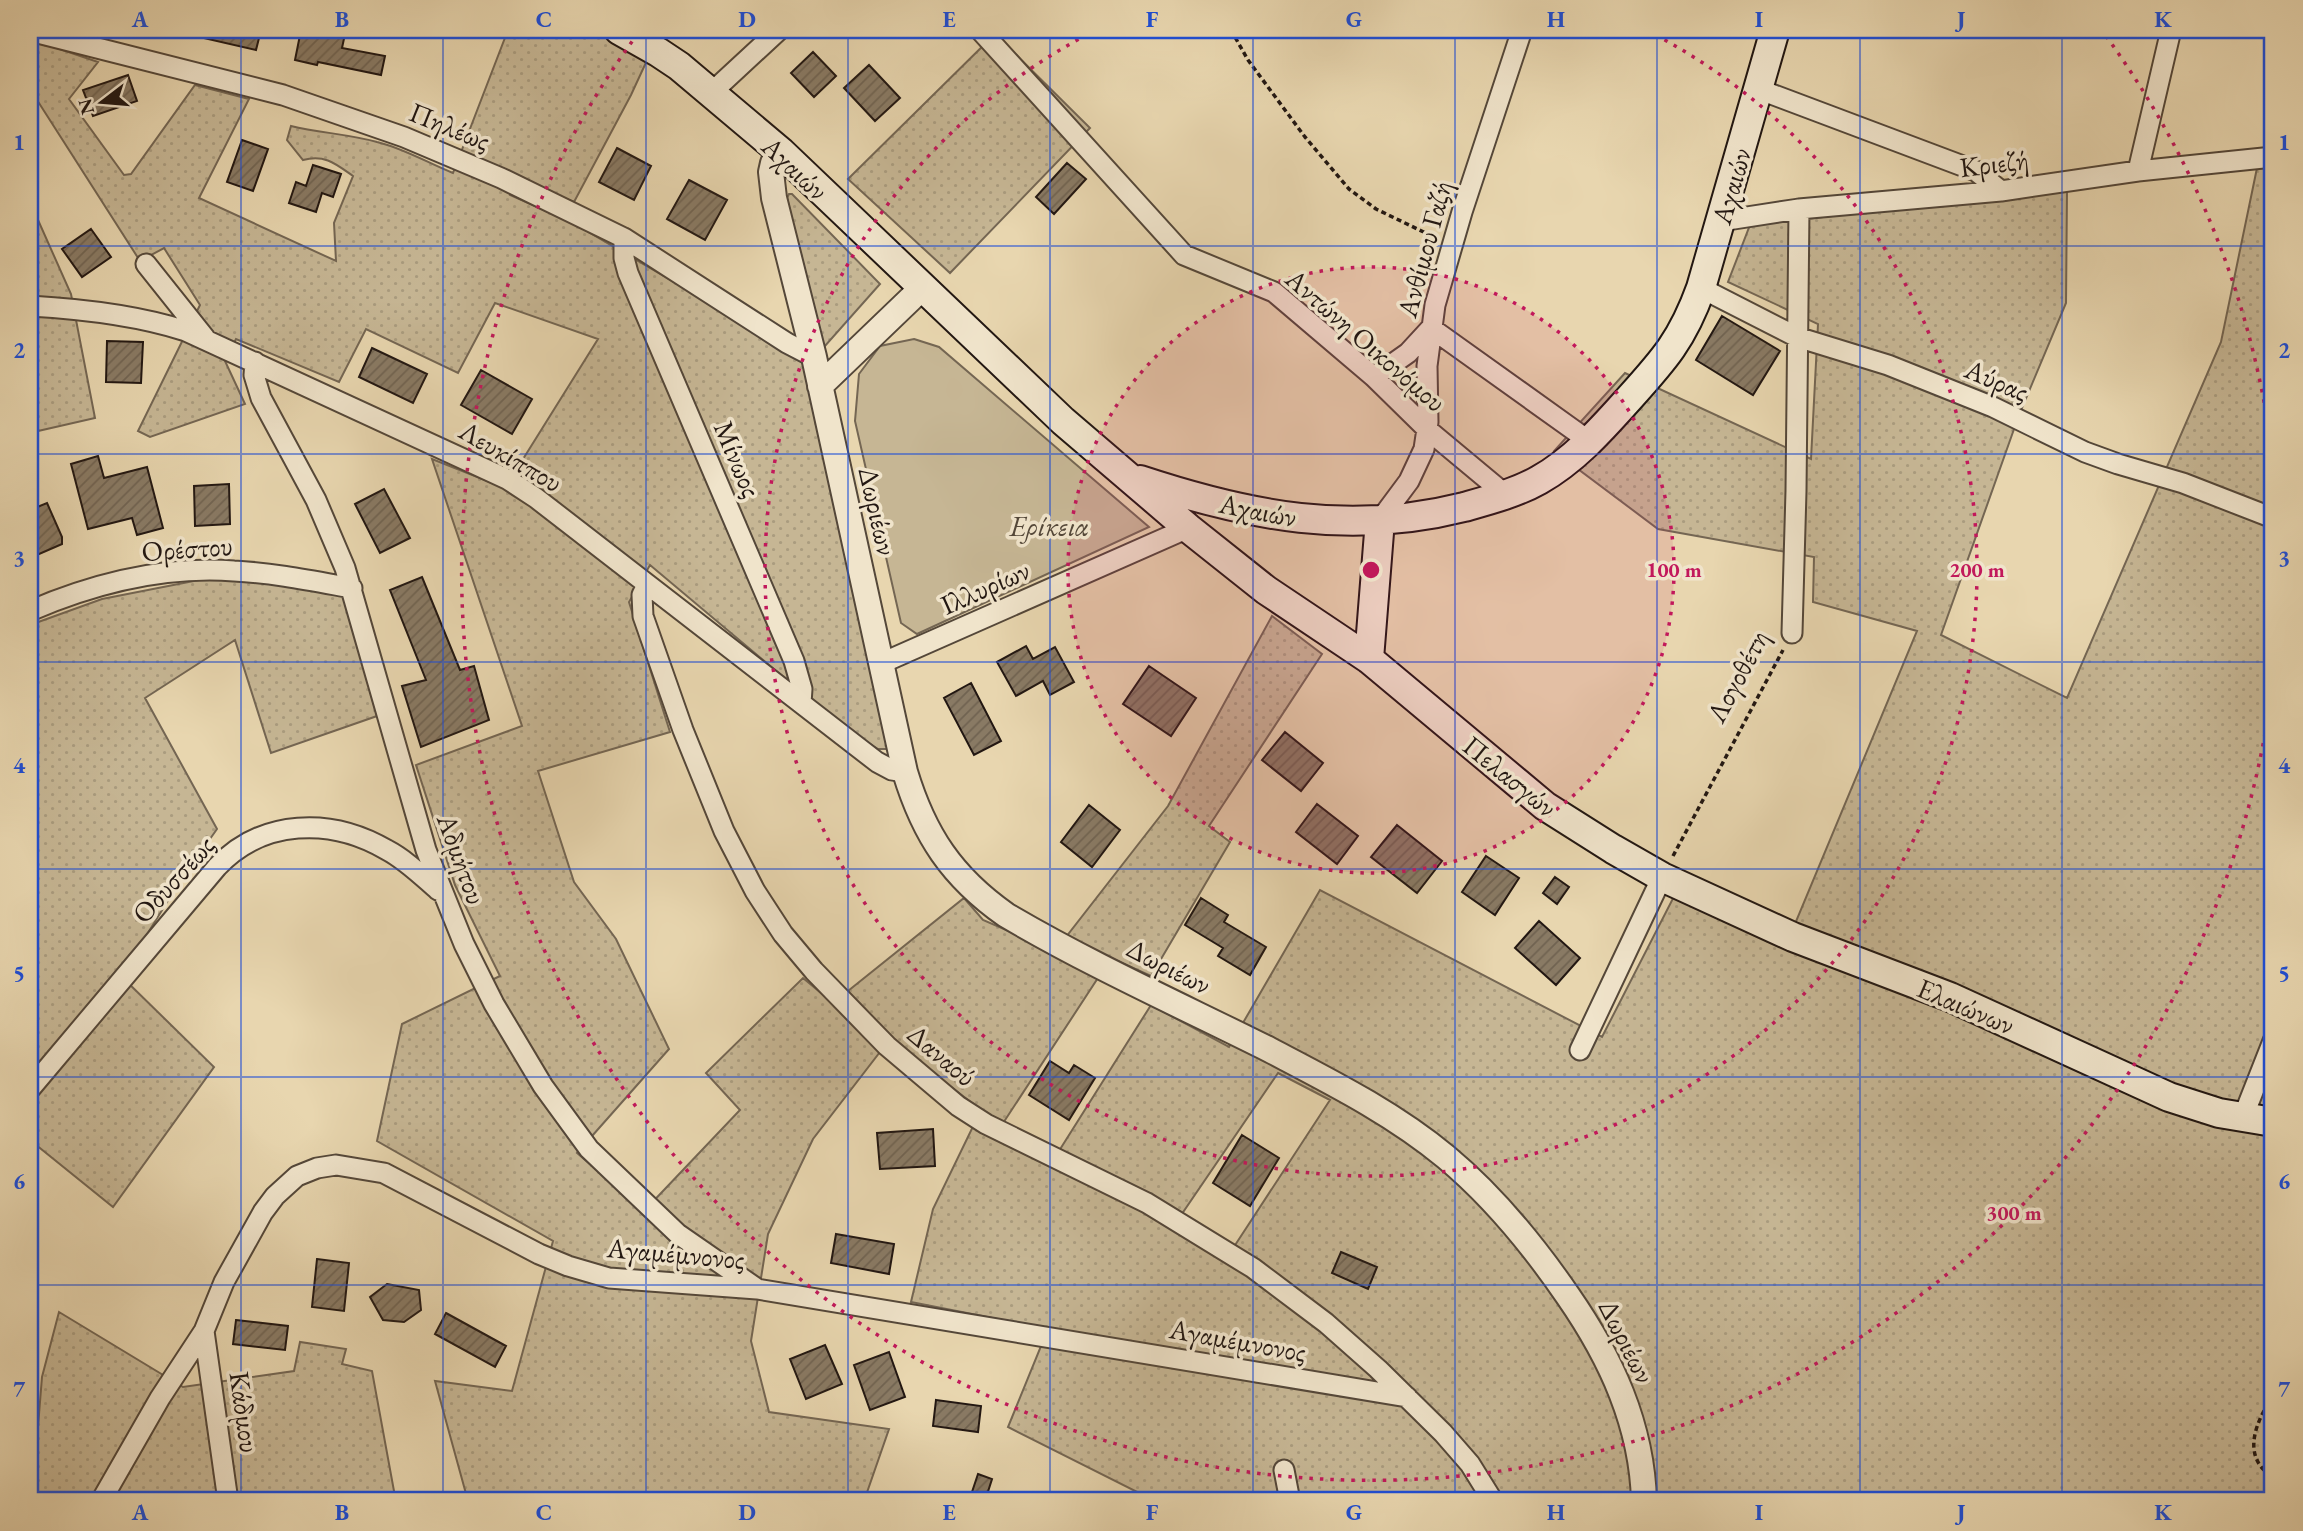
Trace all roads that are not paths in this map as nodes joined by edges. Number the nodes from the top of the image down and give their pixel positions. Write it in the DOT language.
graph roads {
  1 [pos="619,30"];
  2 [pos="779,30"];
  3 [pos="980,30"];
  4 [pos="1522,30"];
  5 [pos="1775,30"];
  6 [pos="2171,30"];
  7 [pos="30,32"];
  8 [pos="1758,89"];
  9 [pos="711,93"];
  10 [pos="781,152"];
  11 [pos="2273,157"];
  12 [pos="2138,171"];
  13 [pos="2001,191"];
  14 [pos="1799,209"];
  15 [pos="1721,221"];
  16 [pos="624,238"];
  17 [pos="146,264"];
  18 [pos="922,288"];
  19 [pos="1701,288"];
  20 [pos="30,306"];
  21 [pos="1431,328"];
  22 [pos="1797,337"];
  23 [pos="205,338"];
  24 [pos="814,357"];
  25 [pos="255,362"];
  26 [pos="1374,377"];
  27 [pos="820,386"];
  28 [pos="1428,430"];
  29 [pos="1589,441"];
  30 [pos="1128,476"];
  31 [pos="1506,495"];
  32 [pos="2273,517"];
  33 [pos="1380,520"];
  34 [pos="1188,528"];
  35 [pos="647,585"];
  36 [pos="352,588"];
  37 [pos="30,611"];
  38 [pos="1792,633"];
  39 [pos="1369,659"];
  40 [pos="882,663"];
  41 [pos="802,703"];
  42 [pos="905,772"];
  43 [pos="1662,877"];
  44 [pos="442,895"];
  45 [pos="2273,1041"];
  46 [pos="1580,1050"];
  47 [pos="30,1090"];
  48 [pos="2243,1117"];
  49 [pos="2273,1122"];
  50 [pos="757,1289"];
  51 [pos="204,1331"];
  52 [pos="1407,1397"];
  53 [pos="1284,1470"];
  54 [pos="1645,1500"];
  55 [pos="101,1501"];
  56 [pos="228,1501"];
  57 [pos="1290,1501"];
  58 [pos="1493,1501"];
  1 -- 9 [label="main road, Αχαιών"];
  2 -- 9 [label="street"];
  3 -- 26 [label="street, Αντώνη Οικονόμου"];
  4 -- 21 [label="street, Ανθίμου Γαζή"];
  5 -- 8 [label="main road, Αχαιών"];
  6 -- 12 [label="street"];
  7 -- 16 [label="street, Πηλέως"];
  8 -- 13 [label="street"];
  8 -- 15 [label="main road, Αχαιών"];
  9 -- 10 [label="main road, Αχαιών"];
  10 -- 18 [label="main road, Αχαιών"];
  10 -- 24 [label="street, Δωριέων"];
  11 -- 12 [label="street, Κριεζή"];
  12 -- 13 [label="street, Κριεζή"];
  13 -- 14 [label="street, Κριεζή"];
  14 -- 15 [label="street, Κριεζή"];
  14 -- 22 [label="street, Λογοθέτη"];
  15 -- 19 [label="main road, Αχαιών"];
  16 -- 24 [label="street, Πηλέως"];
  16 -- 41 [label="street, Μίνωος"];
  17 -- 23 [label="street"];
  18 -- 27 [label="street"];
  18 -- 30 [label="main road, Αχαιών"];
  19 -- 22 [label="street, Αύρας"];
  19 -- 29 [label="main road, Αχαιών"];
  20 -- 23 [label="street, Λευκίππου"];
  21 -- 26 [label="street"];
  21 -- 28 [label="street, Ανθίμου Γαζή"];
  21 -- 29 [label="street"];
  22 -- 32 [label="street, Αύρας"];
  22 -- 38 [label="street, Λογοθέτη"];
  23 -- 25 [label="street, Λευκίππου"];
  24 -- 27 [label="street, Δωριέων"];
  25 -- 35 [label="street, Λευκίππου"];
  25 -- 36 [label="street, Αδμήτου"];
  26 -- 28 [label="street, Αντώνη Οικονόμου"];
  27 -- 40 [label="street, Δωριέων"];
  28 -- 31 [label="street, Αντώνη Οικονόμου"];
  28 -- 33 [label="street, Ανθίμου Γαζή"];
  29 -- 31 [label="main road, Αχαιών"];
  30 -- 33 [label="main road, Αχαιών"];
  30 -- 34 [label="main road, Πελασγών"];
  31 -- 33 [label="main road, Αχαιών"];
  33 -- 39 [label="main road"];
  34 -- 39 [label="main road, Πελασγών"];
  34 -- 40 [label="street, Ιλλυρίων"];
  35 -- 41 [label="street, Λευκίππου"];
  35 -- 52 [label="street, Δαναού"];
  36 -- 37 [label="street, Ορέστου"];
  36 -- 44 [label="street, Αδμήτου"];
  39 -- 43 [label="main road, Πελασγών"];
  40 -- 42 [label="street, Δωριέων"];
  41 -- 42 [label="street, Λευκίππου"];
  42 -- 54 [label="street, Δωριέων"];
  43 -- 46 [label="street"];
  43 -- 48 [label="main road, Ελαιώνων"];
  44 -- 47 [label="street, Οδυσσέως"];
  44 -- 50 [label="street, Αδμήτου"];
  45 -- 48 [label="street"];
  48 -- 49 [label="main road, Ελαιώνων"];
  50 -- 51 [label="street, Αγαμέμνονος"];
  50 -- 52 [label="street, Αγαμέμνονος"];
  51 -- 55 [label="street, Αγαμέμνονος"];
  51 -- 56 [label="street, Κάδμου"];
  52 -- 58 [label="street, Δαναού"];
  53 -- 57 [label="street"];
}
